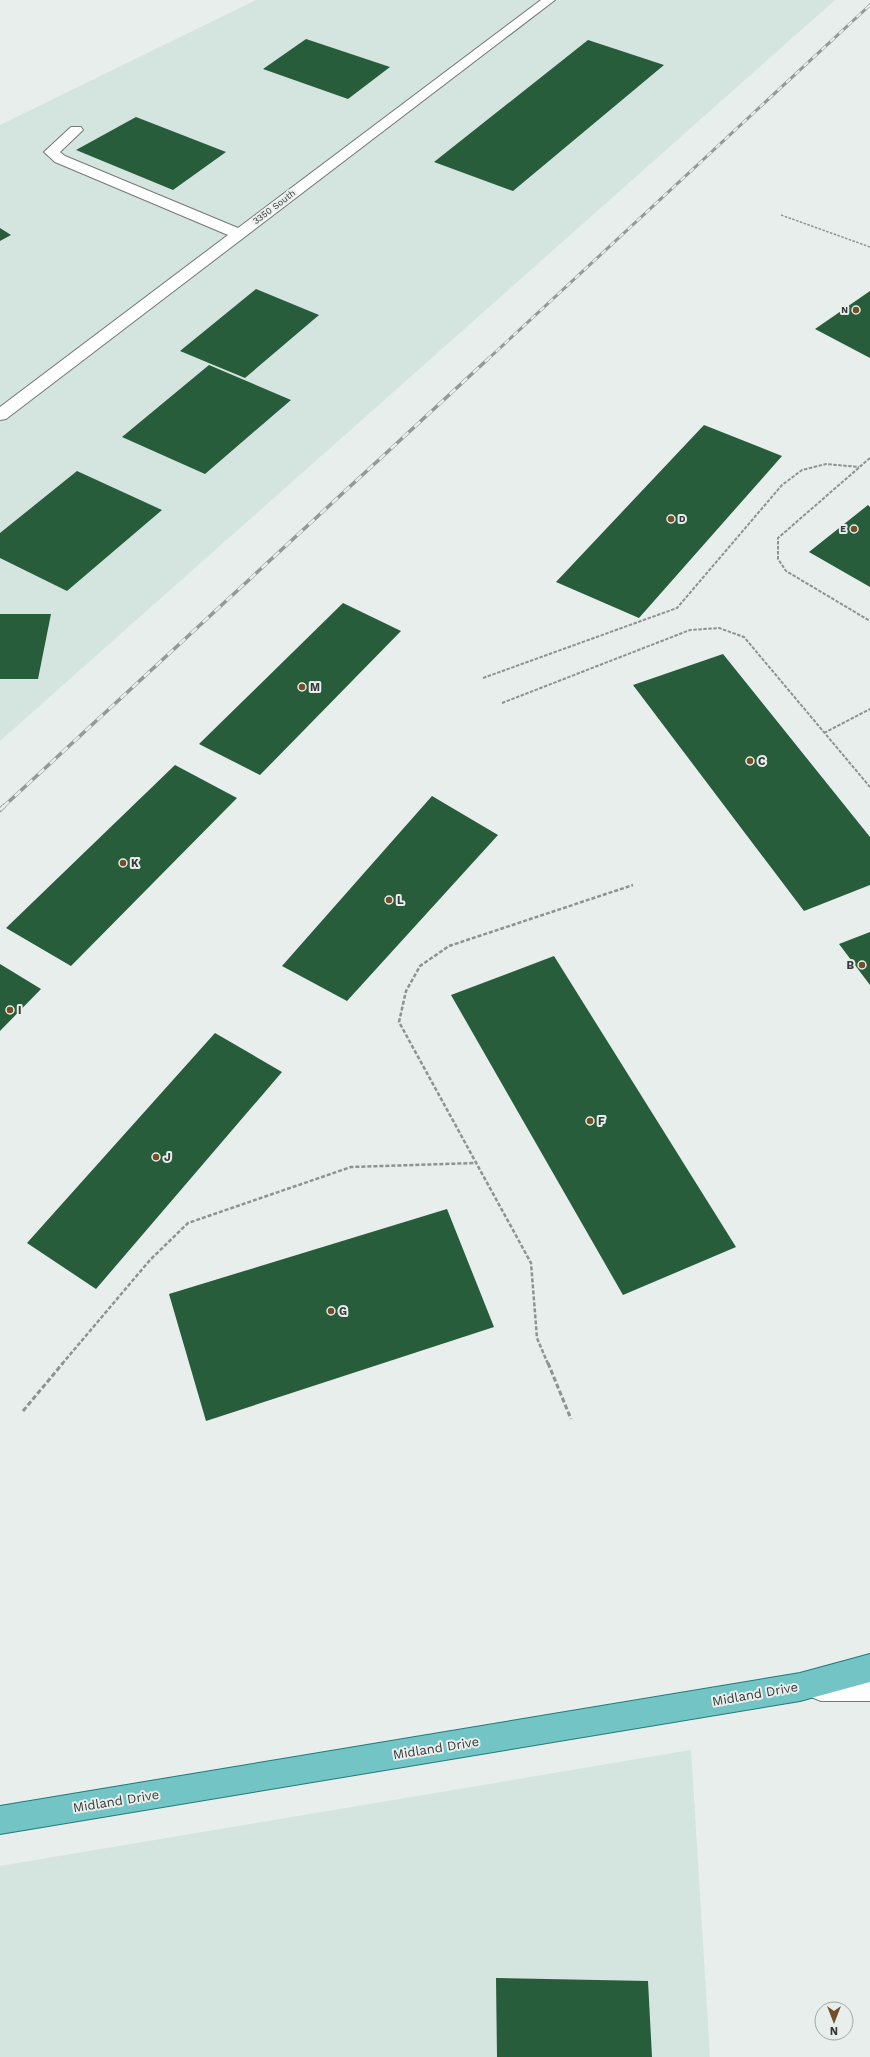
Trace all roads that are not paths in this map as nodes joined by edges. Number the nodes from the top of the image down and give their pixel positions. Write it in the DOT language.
graph roads {
  1 [pos="549,0"];
  2 [pos="76,130"];
  3 [pos="239,234"];
  4 [pos="0,415"];
  5 [pos="870,1668"];
  6 [pos="800,1687"];
  7 [pos="870,1687"];
  8 [pos="0,1820"];
  1 -- 3 [label="street, 3350 South"];
  2 -- 3 [label="street"];
  3 -- 4 [label="street, 3350 South"];
  5 -- 6 [label="main road, Midland Drive"];
  6 -- 7 [label="street"];
  6 -- 8 [label="main road, Midland Drive"];
}
